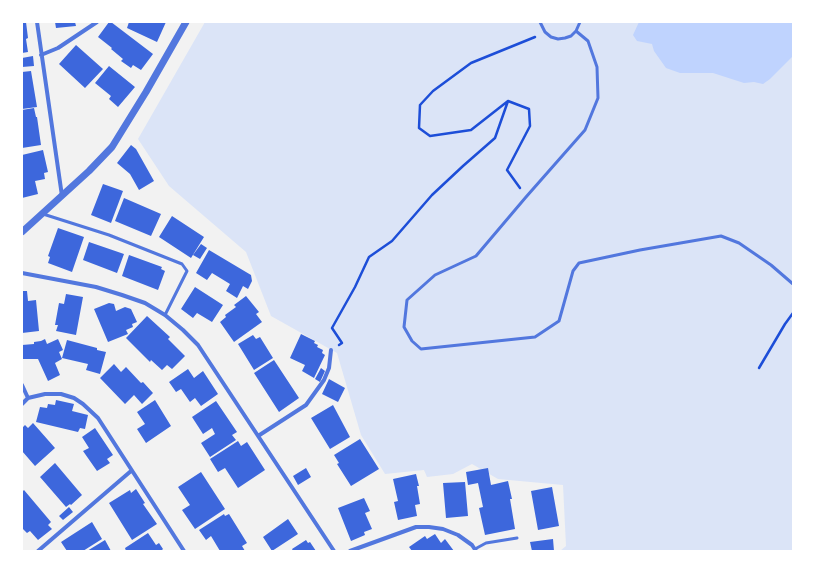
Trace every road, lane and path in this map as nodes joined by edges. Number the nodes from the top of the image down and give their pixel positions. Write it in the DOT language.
graph roads {
  1 [pos="36,22"];
  2 [pos="97,22"];
  3 [pos="186,22"];
  4 [pos="540,22"];
  5 [pos="580,22"];
  6 [pos="576,31"];
  7 [pos="545,32"];
  8 [pos="41,56"];
  9 [pos="508,101"];
  10 [pos="62,197"];
  11 [pos="526,197"];
  12 [pos="43,214"];
  13 [pos="22,232"];
  14 [pos="22,273"];
  15 [pos="793,284"];
  16 [pos="793,313"];
  17 [pos="165,315"];
  18 [pos="332,328"];
  19 [pos="331,350"];
  20 [pos="759,368"];
  21 [pos="22,385"];
  22 [pos="28,398"];
  23 [pos="22,404"];
  24 [pos="258,436"];
  25 [pos="131,471"];
  26 [pos="517,538"];
  27 [pos="40,550"];
  28 [pos="476,550"];
  29 [pos="184,551"];
  30 [pos="334,551"];
  31 [pos="350,551"];
  1 -- 8 [label="street"];
  2 -- 8 [label="street"];
  3 -- 10 [label="street"];
  4 -- 7 [label="lane"];
  5 -- 6 [label="lane"];
  6 -- 7 [label="lane"];
  6 -- 11 [label="lane"];
  7 -- 9 [label="path"];
  8 -- 10 [label="street"];
  9 -- 11 [label="path"];
  9 -- 18 [label="path"];
  10 -- 12 [label="street"];
  11 -- 15 [label="lane"];
  12 -- 13 [label="street"];
  12 -- 17 [label="lane"];
  14 -- 17 [label="street"];
  16 -- 20 [label="path"];
  17 -- 24 [label="street"];
  19 -- 24 [label="street"];
  21 -- 22 [label="street"];
  22 -- 23 [label="street"];
  22 -- 25 [label="street"];
  24 -- 30 [label="street"];
  25 -- 27 [label="street"];
  25 -- 29 [label="street"];
  26 -- 28 [label="lane"];
  28 -- 31 [label="street"];
}
